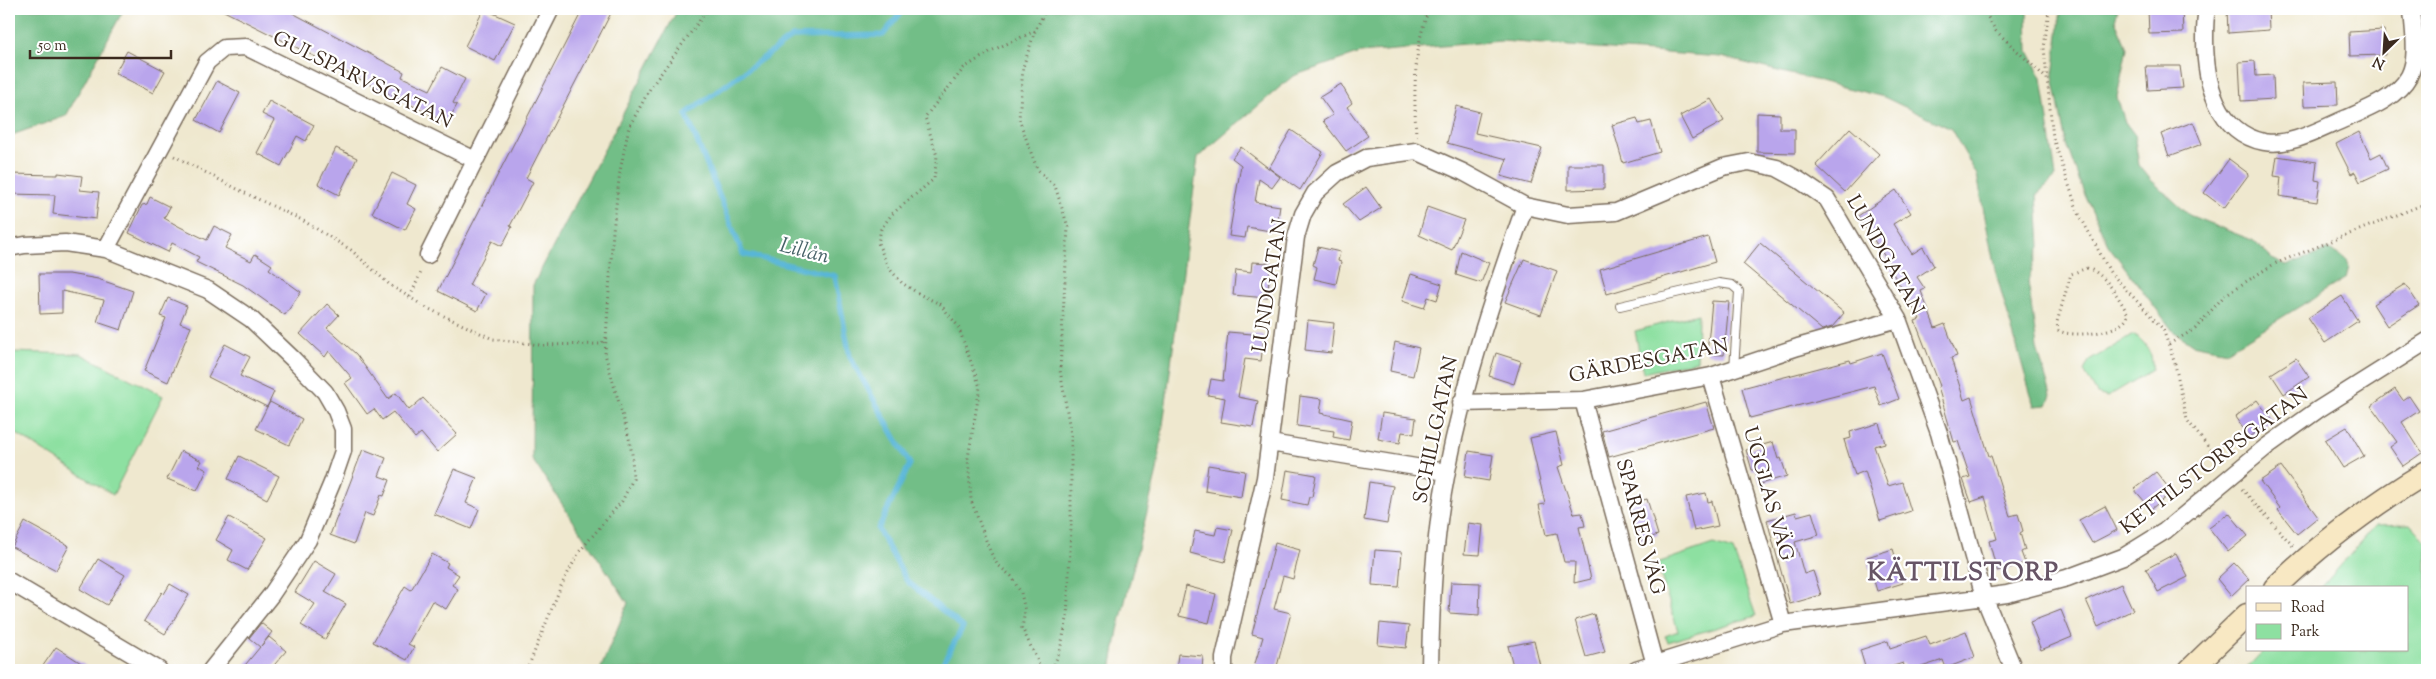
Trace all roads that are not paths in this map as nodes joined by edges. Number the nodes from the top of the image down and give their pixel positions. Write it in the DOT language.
graph roads {
  1 [pos="551,9"];
  2 [pos="2207,9"];
  3 [pos="2412,9"];
  4 [pos="475,160"];
  5 [pos="1525,206"];
  6 [pos="9,248"];
  7 [pos="106,249"];
  8 [pos="428,255"];
  9 [pos="1620,306"];
  10 [pos="1898,319"];
  11 [pos="2427,341"];
  12 [pos="1734,369"];
  13 [pos="1711,376"];
  14 [pos="1583,400"];
  15 [pos="1461,403"];
  16 [pos="1270,443"];
  17 [pos="1446,472"];
  18 [pos="2427,472"];
  19 [pos="9,580"];
  20 [pos="2277,586"];
  21 [pos="1984,597"];
  22 [pos="2246,616"];
  23 [pos="1783,624"];
  24 [pos="1655,665"];
  25 [pos="159,670"];
  26 [pos="211,670"];
  27 [pos="1224,670"];
  28 [pos="1430,670"];
  29 [pos="1636,670"];
  30 [pos="2014,670"];
  31 [pos="2190,670"];
  1 -- 4 [label="street"];
  2 -- 3 [label="street"];
  4 -- 7 [label="street, GULSPARVSGATAN"];
  4 -- 8 [label="street"];
  5 -- 10 [label="street, LUNDGATAN"];
  5 -- 15 [label="street, SCHILLGATAN"];
  5 -- 16 [label="street, LUNDGATAN"];
  6 -- 7 [label="street"];
  7 -- 26 [label="street"];
  9 -- 12 [label="lane"];
  10 -- 12 [label="street, GÄRDESGATAN"];
  10 -- 21 [label="street, LUNDGATAN"];
  11 -- 21 [label="street, KETTILSTORPSGATAN"];
  12 -- 13 [label="street, GÄRDESGATAN"];
  13 -- 14 [label="street, GÄRDESGATAN"];
  13 -- 23 [label="street, UGGLAS VÄG"];
  14 -- 15 [label="street, GÄRDESGATAN"];
  14 -- 24 [label="street, SPARRES VÄG"];
  15 -- 17 [label="street, SCHILLGATAN"];
  16 -- 17 [label="street"];
  16 -- 27 [label="street, LUNDGATAN"];
  17 -- 28 [label="street, SCHILLGATAN"];
  18 -- 20 [label="street"];
  19 -- 25 [label="street"];
  21 -- 23 [label="street, KETTILSTORPSGATAN"];
  21 -- 30 [label="street, LUNDGATAN"];
  22 -- 31 [label="street"];
  23 -- 24 [label="street, KETTILSTORPSGATAN"];
  24 -- 29 [label="street, KETTILSTORPSGATAN"];
}
